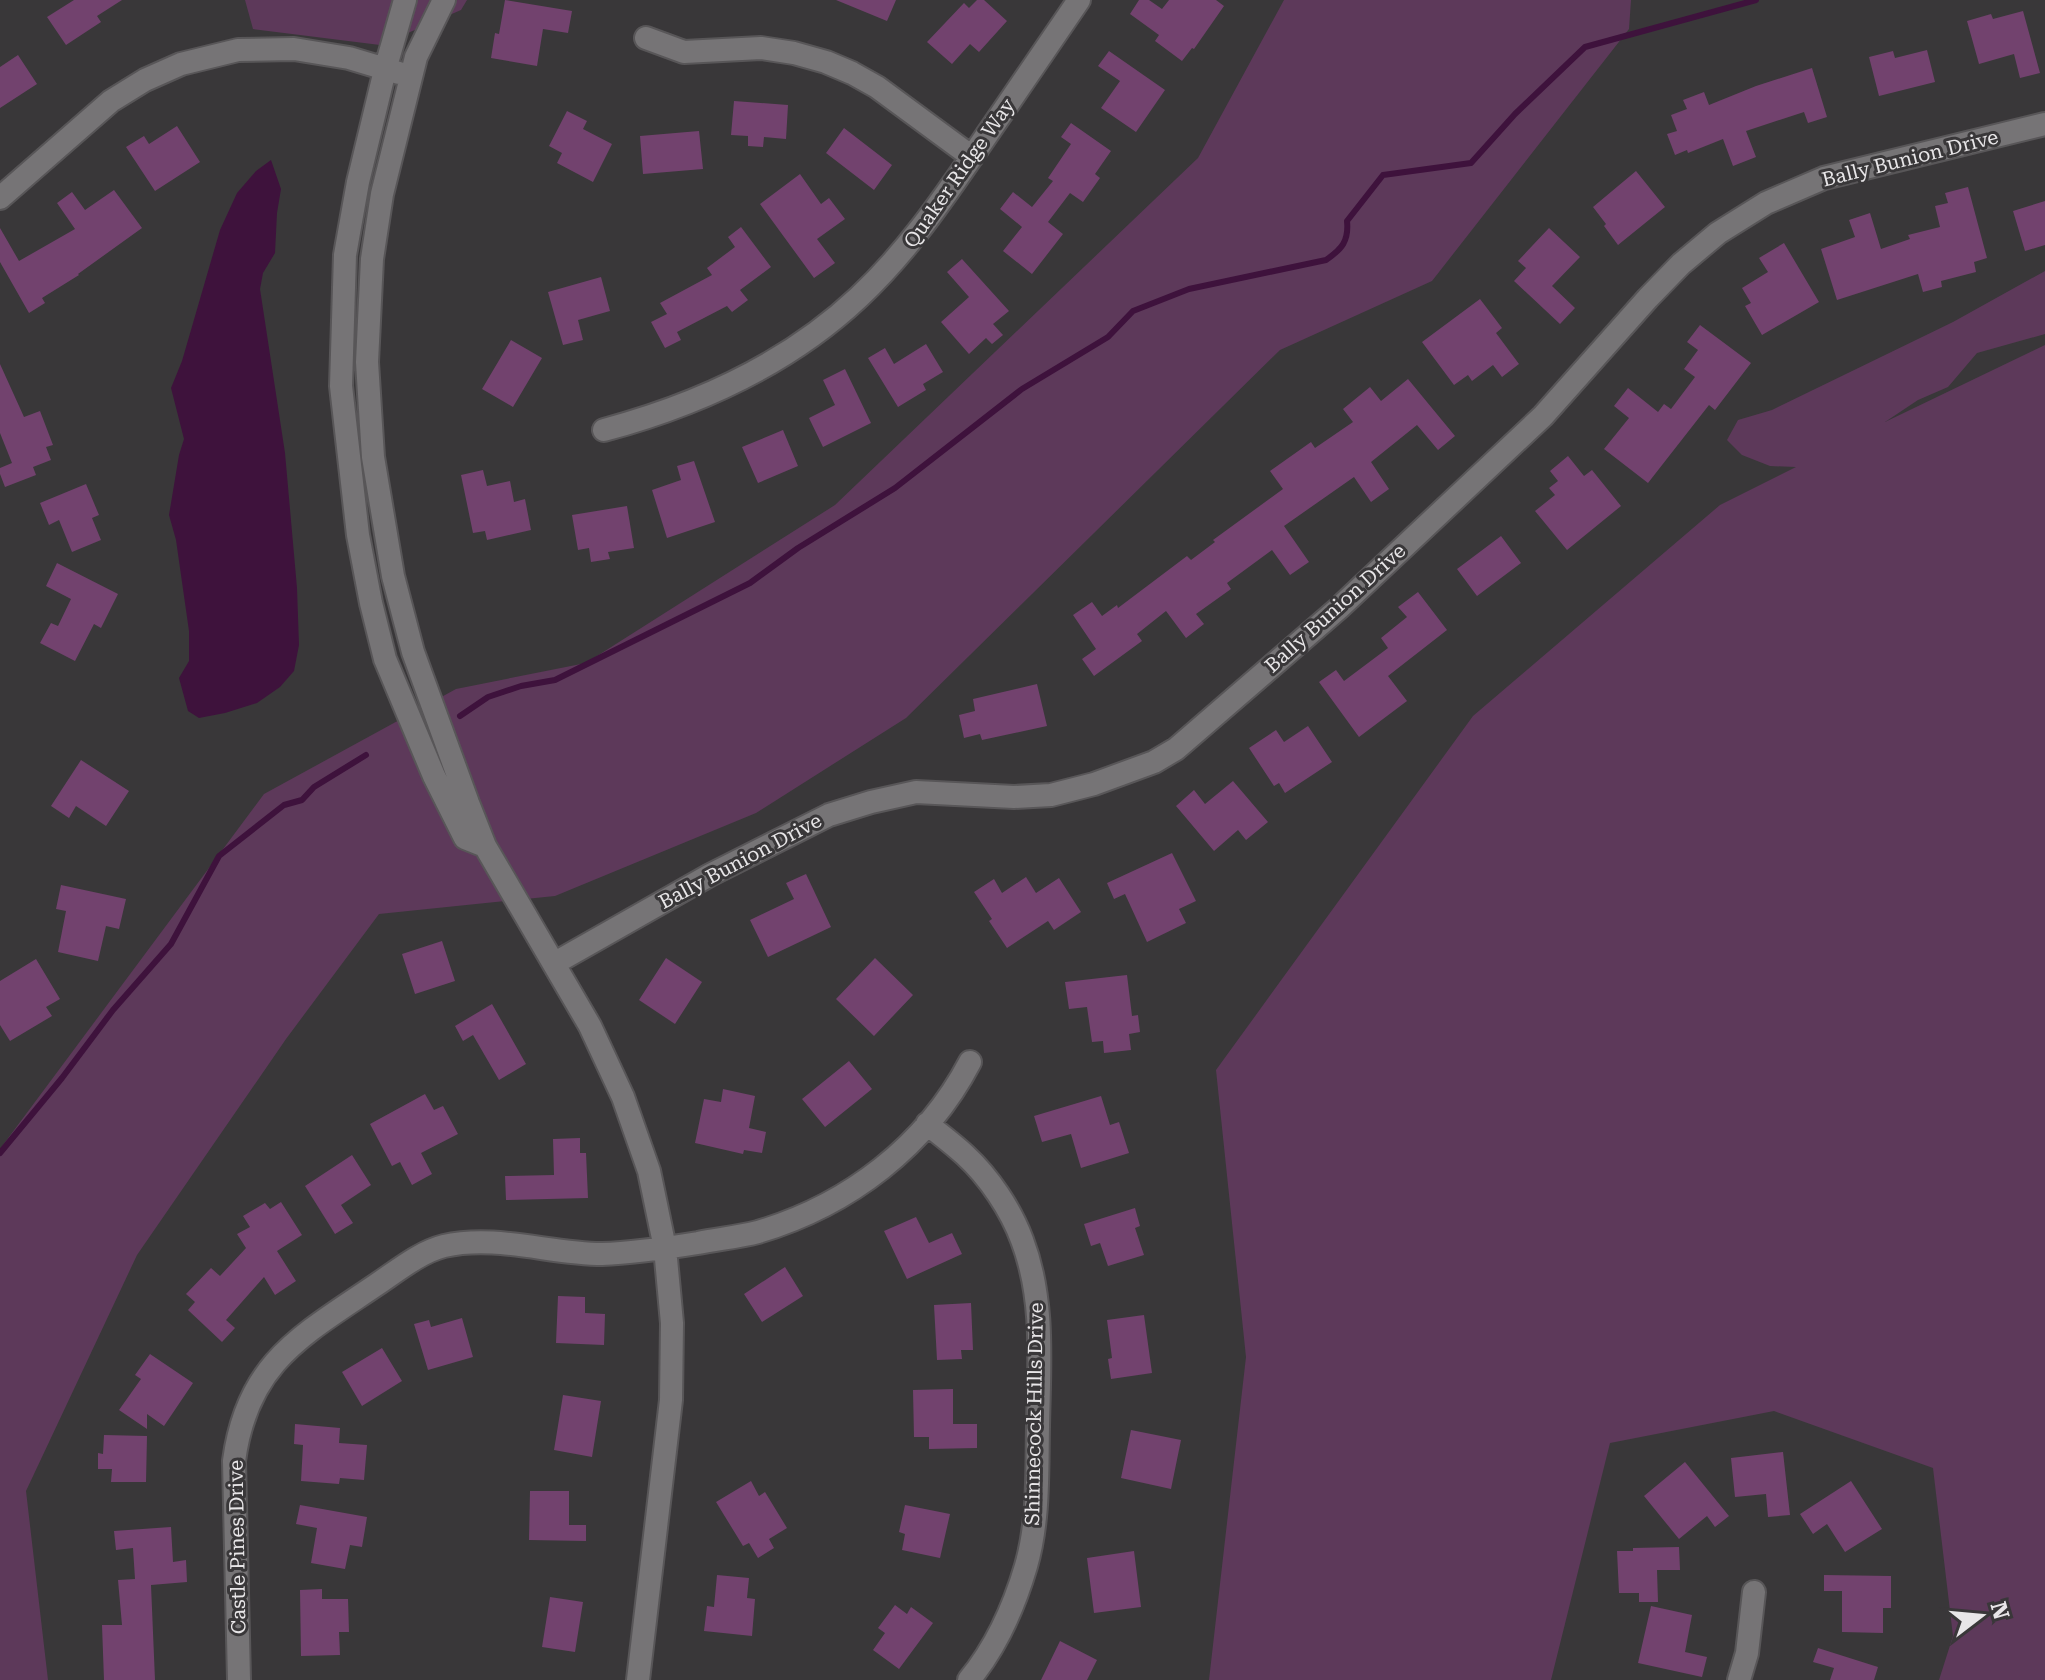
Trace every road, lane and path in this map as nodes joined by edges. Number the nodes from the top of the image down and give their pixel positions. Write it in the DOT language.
graph roads {
  1 [pos="405,0"];
  2 [pos="444,0"];
  3 [pos="1079,0"];
  4 [pos="646,38"];
  5 [pos="385,70"];
  6 [pos="412,76"];
  7 [pos="2045,124"];
  8 [pos="972,157"];
  9 [pos="0,198"];
  10 [pos="604,430"];
  11 [pos="485,846"];
  12 [pos="555,963"];
  13 [pos="970,1062"];
  14 [pos="927,1124"];
  15 [pos="665,1248"];
  16 [pos="1754,1592"];
  17 [pos="239,1680"];
  18 [pos="638,1680"];
  19 [pos="969,1680"];
  20 [pos="1739,1680"];
  1 -- 5 [label="street"];
  2 -- 6 [label="street"];
  3 -- 8 [label="street, Quaker Ridge Way"];
  4 -- 8 [label="street"];
  5 -- 6 [label="street"];
  5 -- 9 [label="street"];
  5 -- 11 [label="street"];
  6 -- 11 [label="street"];
  7 -- 12 [label="street, Bally Bunion Drive"];
  8 -- 10 [label="street, Quaker Ridge Way"];
  11 -- 12 [label="street"];
  12 -- 15 [label="street"];
  13 -- 14 [label="street, Castle Pines Drive"];
  14 -- 15 [label="street, Castle Pines Drive"];
  14 -- 19 [label="street, Shinnecock Hills Drive"];
  15 -- 17 [label="street, Castle Pines Drive"];
  15 -- 18 [label="street"];
  16 -- 20 [label="street"];
}
